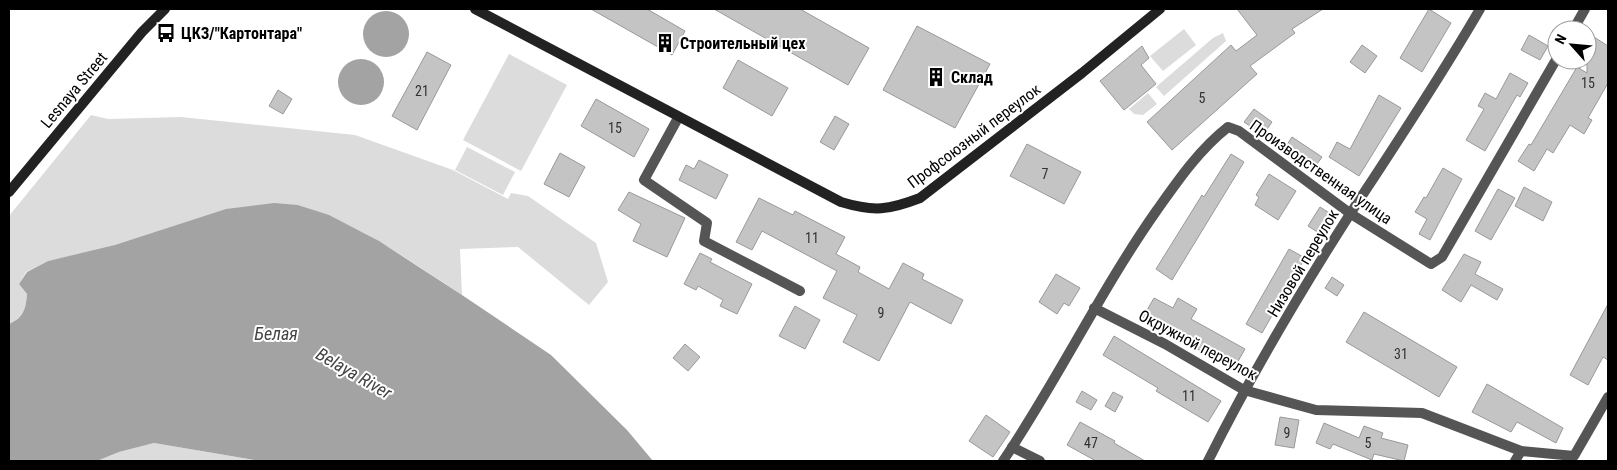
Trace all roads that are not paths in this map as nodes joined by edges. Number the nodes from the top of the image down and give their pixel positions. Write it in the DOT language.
graph roads {
  1 [pos="165,9"];
  2 [pos="476,9"];
  3 [pos="1160,9"];
  4 [pos="1480,9"];
  5 [pos="1585,9"];
  6 [pos="1579,20"];
  7 [pos="1550,70"];
  8 [pos="678,118"];
  9 [pos="9,192"];
  10 [pos="1351,214"];
  11 [pos="800,291"];
  12 [pos="1094,308"];
  13 [pos="1244,390"];
  14 [pos="1608,397"];
  15 [pos="1012,447"];
  16 [pos="1522,451"];
  17 [pos="1002,461"];
  18 [pos="1040,461"];
  19 [pos="1208,461"];
  20 [pos="1515,461"];
  1 -- 9 [label="main road, Lesnaya Street"];
  2 -- 8 [label="main road, Профсоюзный переулок"];
  3 -- 8 [label="main road, Профсоюзный переулок"];
  4 -- 10 [label="street, Низовой переулок"];
  5 -- 6 [label="street"];
  7 -- 10 [label="street, Производственная улица"];
  8 -- 11 [label="street"];
  10 -- 12 [label="street, Производственная улица"];
  10 -- 13 [label="street, Низовой переулок"];
  12 -- 13 [label="street, Окружной переулок"];
  12 -- 15 [label="street, Производственная улица"];
  13 -- 16 [label="street, Окружной переулок"];
  13 -- 19 [label="street, Низовой переулок"];
  14 -- 16 [label="street, Окружной переулок"];
  15 -- 17 [label="street, Производственная улица"];
  15 -- 18 [label="street"];
  16 -- 20 [label="street"];
}
